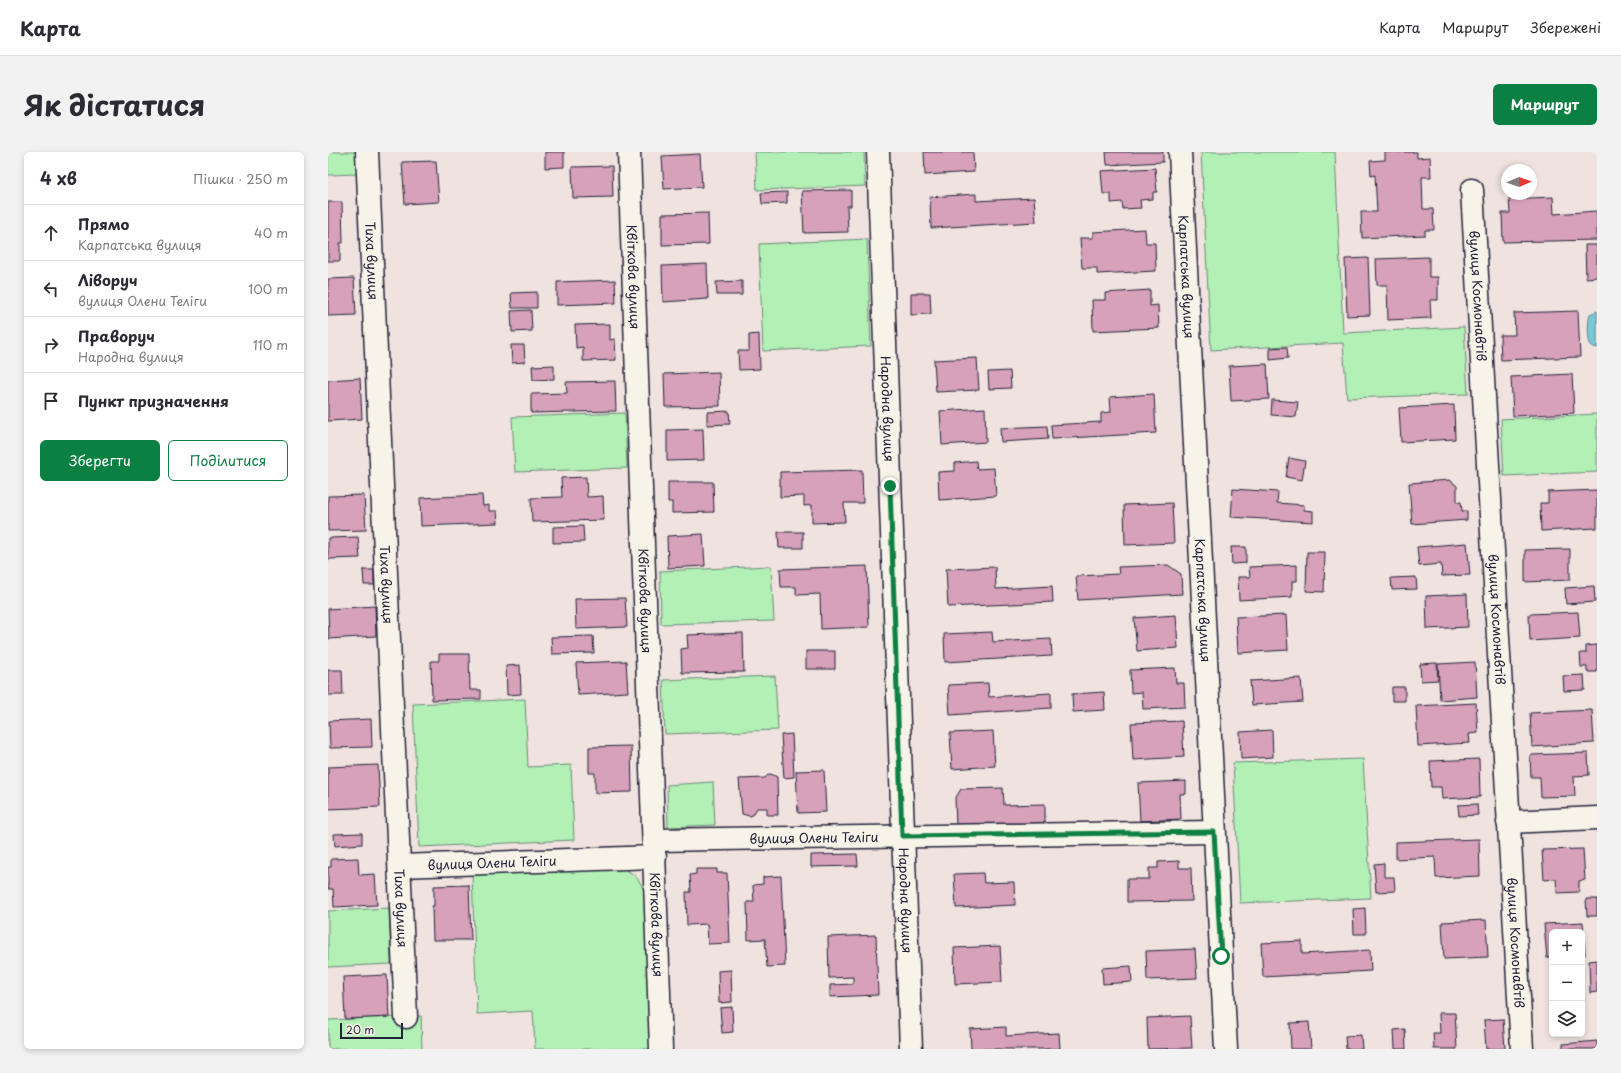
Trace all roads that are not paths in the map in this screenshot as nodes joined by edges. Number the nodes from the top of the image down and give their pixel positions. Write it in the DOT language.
graph roads {
  1 [pos="367,152"];
  2 [pos="629,152"];
  3 [pos="878,152"];
  4 [pos="1180,152"];
  5 [pos="1472,190"];
  6 [pos="1597,818"];
  7 [pos="1508,822"];
  8 [pos="1214,832"];
  9 [pos="902,836"];
  10 [pos="655,848"];
  11 [pos="400,866"];
  12 [pos="406,1017"];
  13 [pos="661,1049"];
  14 [pos="911,1049"];
  15 [pos="1226,1049"];
  16 [pos="1522,1049"];
  1 -- 11 [label="street, Тиха вулиця"];
  2 -- 10 [label="street, Квіткова вулиця"];
  3 -- 9 [label="street, Народна вулиця"];
  4 -- 8 [label="street, Карпатська вулиця"];
  5 -- 7 [label="street, вулиця Космонавтів"];
  6 -- 7 [label="street"];
  7 -- 16 [label="street, вулиця Космонавтів"];
  8 -- 9 [label="street, вулиця Олени Теліги"];
  8 -- 15 [label="street, Карпатська вулиця"];
  9 -- 10 [label="street, вулиця Олени Теліги"];
  9 -- 14 [label="street, Народна вулиця"];
  10 -- 11 [label="street, вулиця Олени Теліги"];
  10 -- 13 [label="street, Квіткова вулиця"];
  11 -- 12 [label="street, Тиха вулиця"];
}
